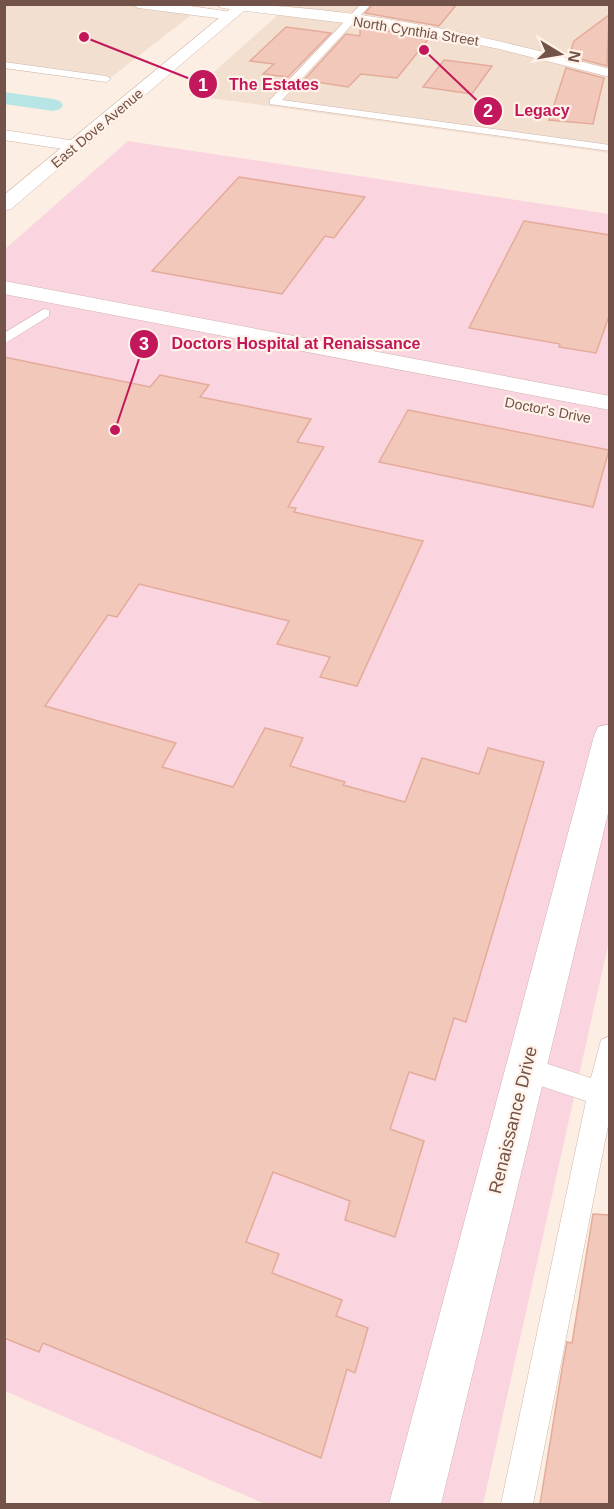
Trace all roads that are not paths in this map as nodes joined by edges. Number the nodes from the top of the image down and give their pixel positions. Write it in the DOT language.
graph roads {
  1 [pos="138,4"];
  2 [pos="367,4"];
  3 [pos="236,8"];
  4 [pos="352,20"];
  5 [pos="4,65"];
  6 [pos="606,73"];
  7 [pos="106,79"];
  8 [pos="4,135"];
  9 [pos="76,146"];
  10 [pos="609,148"];
  11 [pos="4,205"];
  12 [pos="4,286"];
  13 [pos="51,305"];
  14 [pos="4,306"];
  15 [pos="4,340"];
  16 [pos="490,390"];
  17 [pos="609,403"];
  18 [pos="609,422"];
  19 [pos="609,736"];
  20 [pos="600,818"];
  21 [pos="609,1047"];
  22 [pos="526,1069"];
  23 [pos="600,1093"];
  24 [pos="415,1504"];
  25 [pos="517,1504"];
  1 -- 3 [label="street, North Cynthia Street"];
  2 -- 4 [label="lane"];
  3 -- 4 [label="street, North Cynthia Street"];
  3 -- 9 [label="street, East Dove Avenue"];
  4 -- 6 [label="street, North Cynthia Street"];
  4 -- 10 [label="lane"];
  5 -- 7 [label="lane"];
  8 -- 9 [label="street"];
  9 -- 11 [label="street, East Dove Avenue"];
  12 -- 13 [label="street, Doctor's Drive"];
  13 -- 14 [label="street, Doctor's Drive"];
  13 -- 15 [label="lane"];
  13 -- 16 [label="street, Doctor's Drive"];
  16 -- 17 [label="street, Doctor's Drive"];
  16 -- 18 [label="street, Doctor's Drive"];
  19 -- 20 [label="street, Renaissance Drive"];
  20 -- 22 [label="street, Renaissance Drive"];
  21 -- 23 [label="lane"];
  22 -- 23 [label="lane"];
  22 -- 24 [label="street, Renaissance Drive"];
  23 -- 25 [label="lane"];
}
